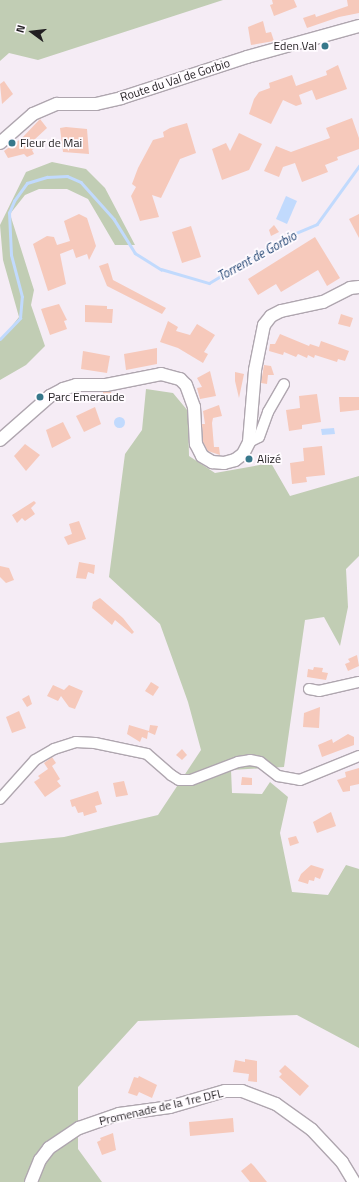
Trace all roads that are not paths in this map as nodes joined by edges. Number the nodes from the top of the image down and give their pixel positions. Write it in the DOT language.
graph roads {
  1 [pos="359,26"];
  2 [pos="0,142"];
  3 [pos="359,287"];
  4 [pos="284,384"];
  5 [pos="0,440"];
  6 [pos="249,442"];
  7 [pos="359,682"];
  8 [pos="309,689"];
  9 [pos="359,756"];
  10 [pos="0,799"];
  11 [pos="31,1182"];
  12 [pos="354,1182"];
  1 -- 2 [label="street, Route du Val de Gorbio"];
  3 -- 6 [label="street"];
  4 -- 6 [label="street"];
  5 -- 6 [label="street"];
  7 -- 8 [label="street"];
  9 -- 10 [label="street"];
  11 -- 12 [label="street, Promenade de la 1re DFL"];
}
